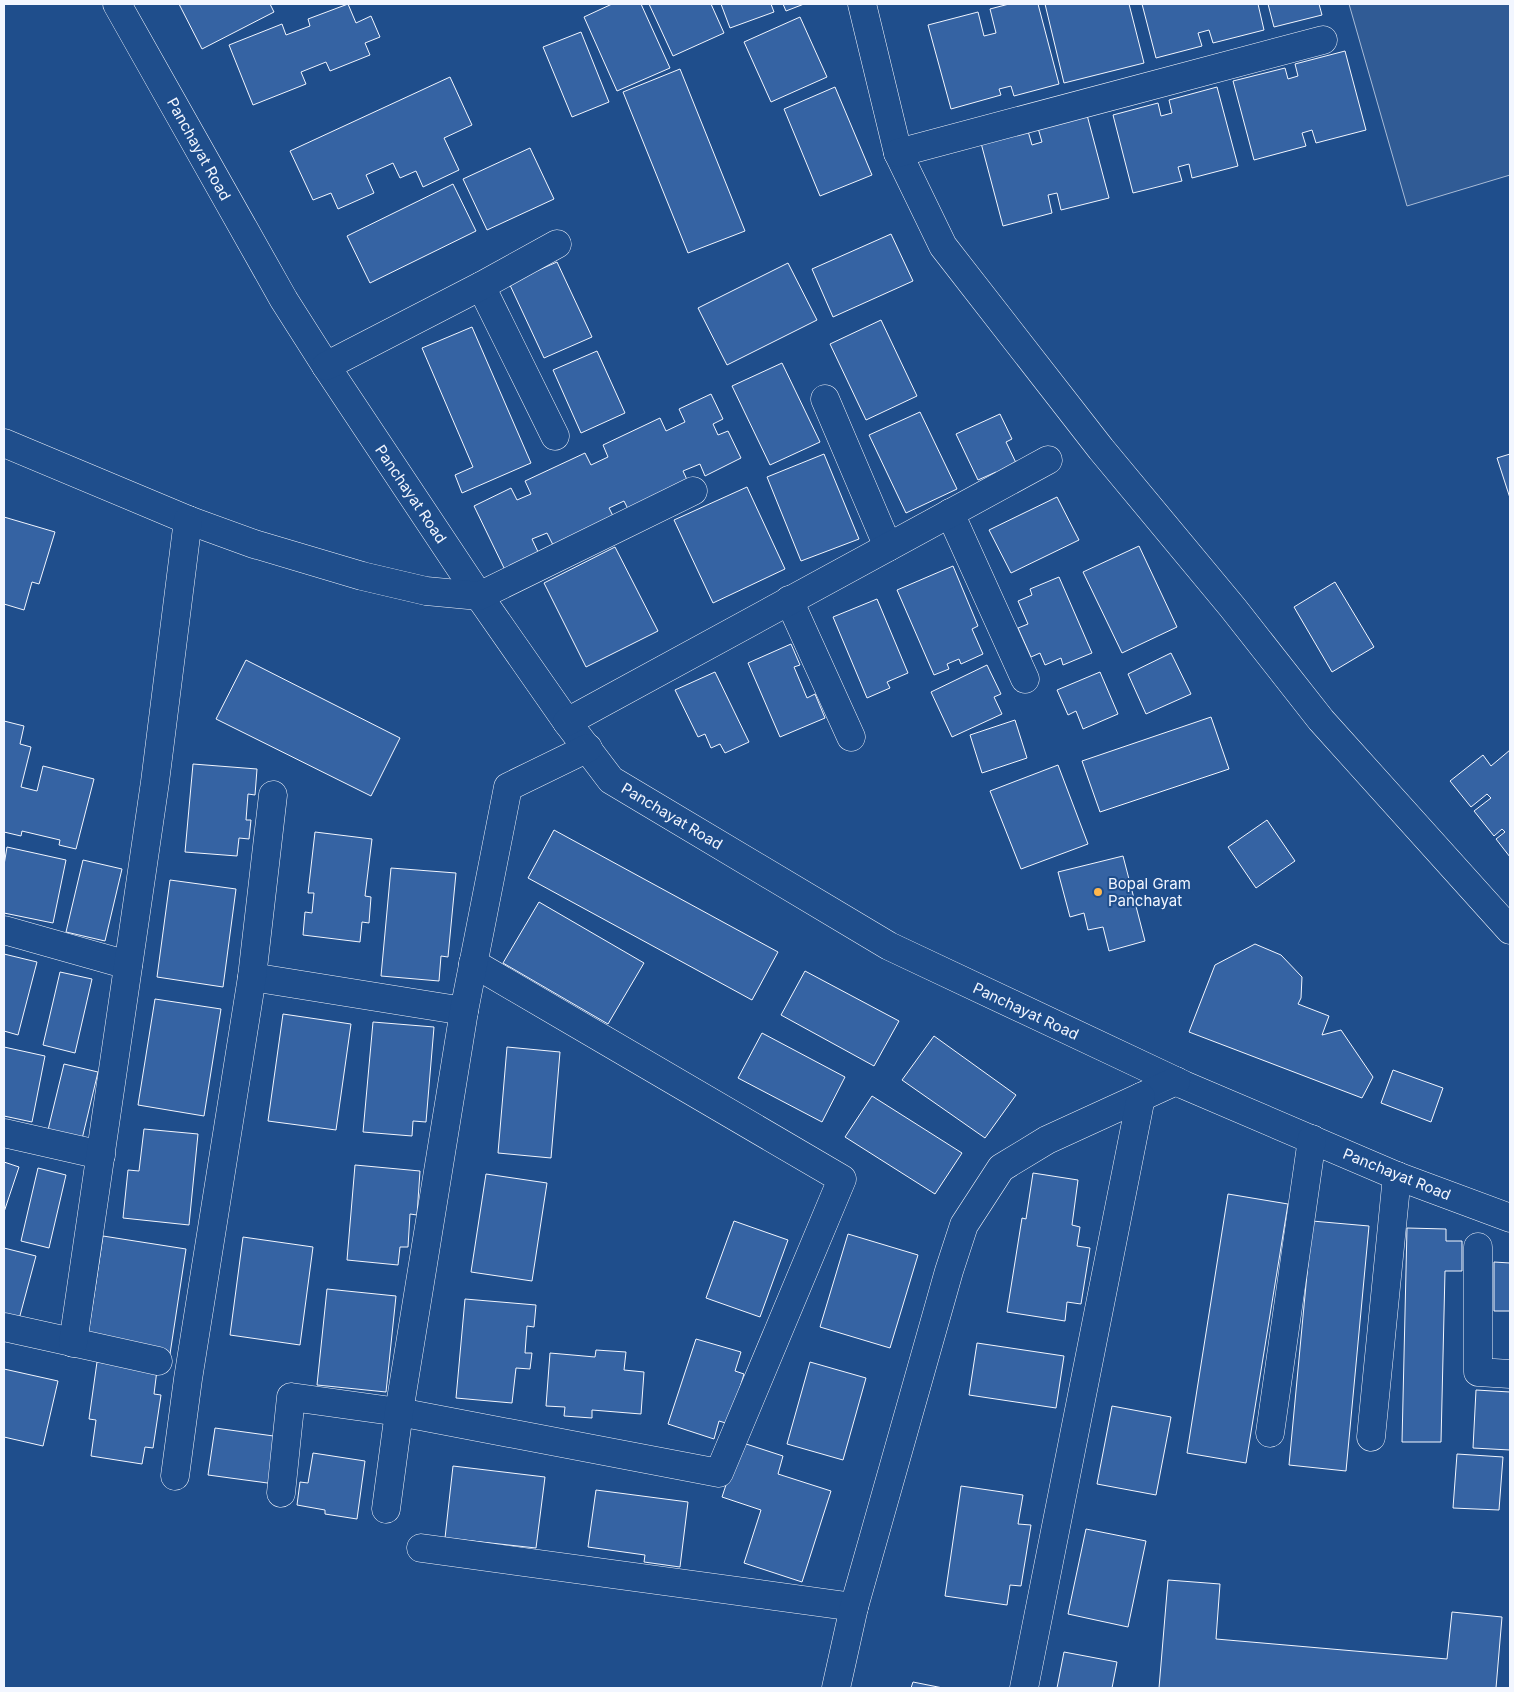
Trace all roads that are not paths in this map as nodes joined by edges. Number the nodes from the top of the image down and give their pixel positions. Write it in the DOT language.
graph roads {
  1 [pos="117,4"];
  2 [pos="862,4"];
  3 [pos="1323,40"];
  4 [pos="898,153"];
  5 [pos="557,244"];
  6 [pos="481,286"];
  7 [pos="326,366"];
  8 [pos="825,399"];
  9 [pos="555,436"];
  10 [pos="4,443"];
  11 [pos="1048,460"];
  12 [pos="692,491"];
  13 [pos="950,513"];
  14 [pos="188,520"];
  15 [pos="888,547"];
  16 [pos="479,596"];
  17 [pos="789,600"];
  18 [pos="1025,679"];
  19 [pos="567,722"];
  20 [pos="851,737"];
  21 [pos="588,748"];
  22 [pos="273,795"];
  23 [pos="4,930"];
  24 [pos="1510,930"];
  25 [pos="473,963"];
  26 [pos="128,965"];
  27 [pos="252,977"];
  28 [pos="464,1011"];
  29 [pos="1176,1081"];
  30 [pos="1141,1097"];
  31 [pos="4,1133"];
  32 [pos="1312,1139"];
  33 [pos="101,1155"];
  34 [pos="1396,1176"];
  35 [pos="1510,1218"];
  36 [pos="1478,1247"];
  37 [pos="4,1328"];
  38 [pos="73,1343"];
  39 [pos="158,1361"];
  40 [pos="1510,1374"];
  41 [pos="400,1412"];
  42 [pos="1270,1433"];
  43 [pos="1371,1437"];
  44 [pos="175,1476"];
  45 [pos="281,1493"];
  46 [pos="386,1509"];
  47 [pos="421,1548"];
  48 [pos="854,1607"];
  49 [pos="836,1688"];
  50 [pos="1024,1688"];
  1 -- 7 [label="street, Panchayat Road"];
  2 -- 4 [label="street"];
  3 -- 4 [label="street"];
  4 -- 24 [label="street"];
  5 -- 6 [label="street"];
  6 -- 7 [label="street"];
  6 -- 9 [label="street"];
  7 -- 16 [label="street, Panchayat Road"];
  8 -- 15 [label="street"];
  10 -- 14 [label="street"];
  11 -- 13 [label="street"];
  12 -- 16 [label="street"];
  13 -- 15 [label="street"];
  13 -- 18 [label="street"];
  14 -- 16 [label="street"];
  14 -- 26 [label="street"];
  15 -- 17 [label="street"];
  16 -- 19 [label="street, Panchayat Road"];
  17 -- 19 [label="street"];
  17 -- 20 [label="street"];
  19 -- 21 [label="street, Panchayat Road"];
  21 -- 25 [label="street"];
  21 -- 29 [label="street, Panchayat Road"];
  22 -- 27 [label="street"];
  23 -- 26 [label="street"];
  25 -- 28 [label="street"];
  25 -- 41 [label="street"];
  26 -- 33 [label="street"];
  27 -- 28 [label="street"];
  27 -- 44 [label="street"];
  28 -- 41 [label="street"];
  29 -- 30 [label="street"];
  29 -- 32 [label="street, Panchayat Road"];
  30 -- 48 [label="street"];
  30 -- 50 [label="street"];
  31 -- 33 [label="street"];
  32 -- 34 [label="street, Panchayat Road"];
  32 -- 42 [label="street"];
  33 -- 38 [label="street"];
  34 -- 35 [label="street, Panchayat Road"];
  34 -- 43 [label="street"];
  36 -- 40 [label="street"];
  37 -- 38 [label="street"];
  38 -- 39 [label="street"];
  41 -- 45 [label="street"];
  41 -- 46 [label="street"];
  47 -- 48 [label="street"];
  48 -- 49 [label="street"];
}
